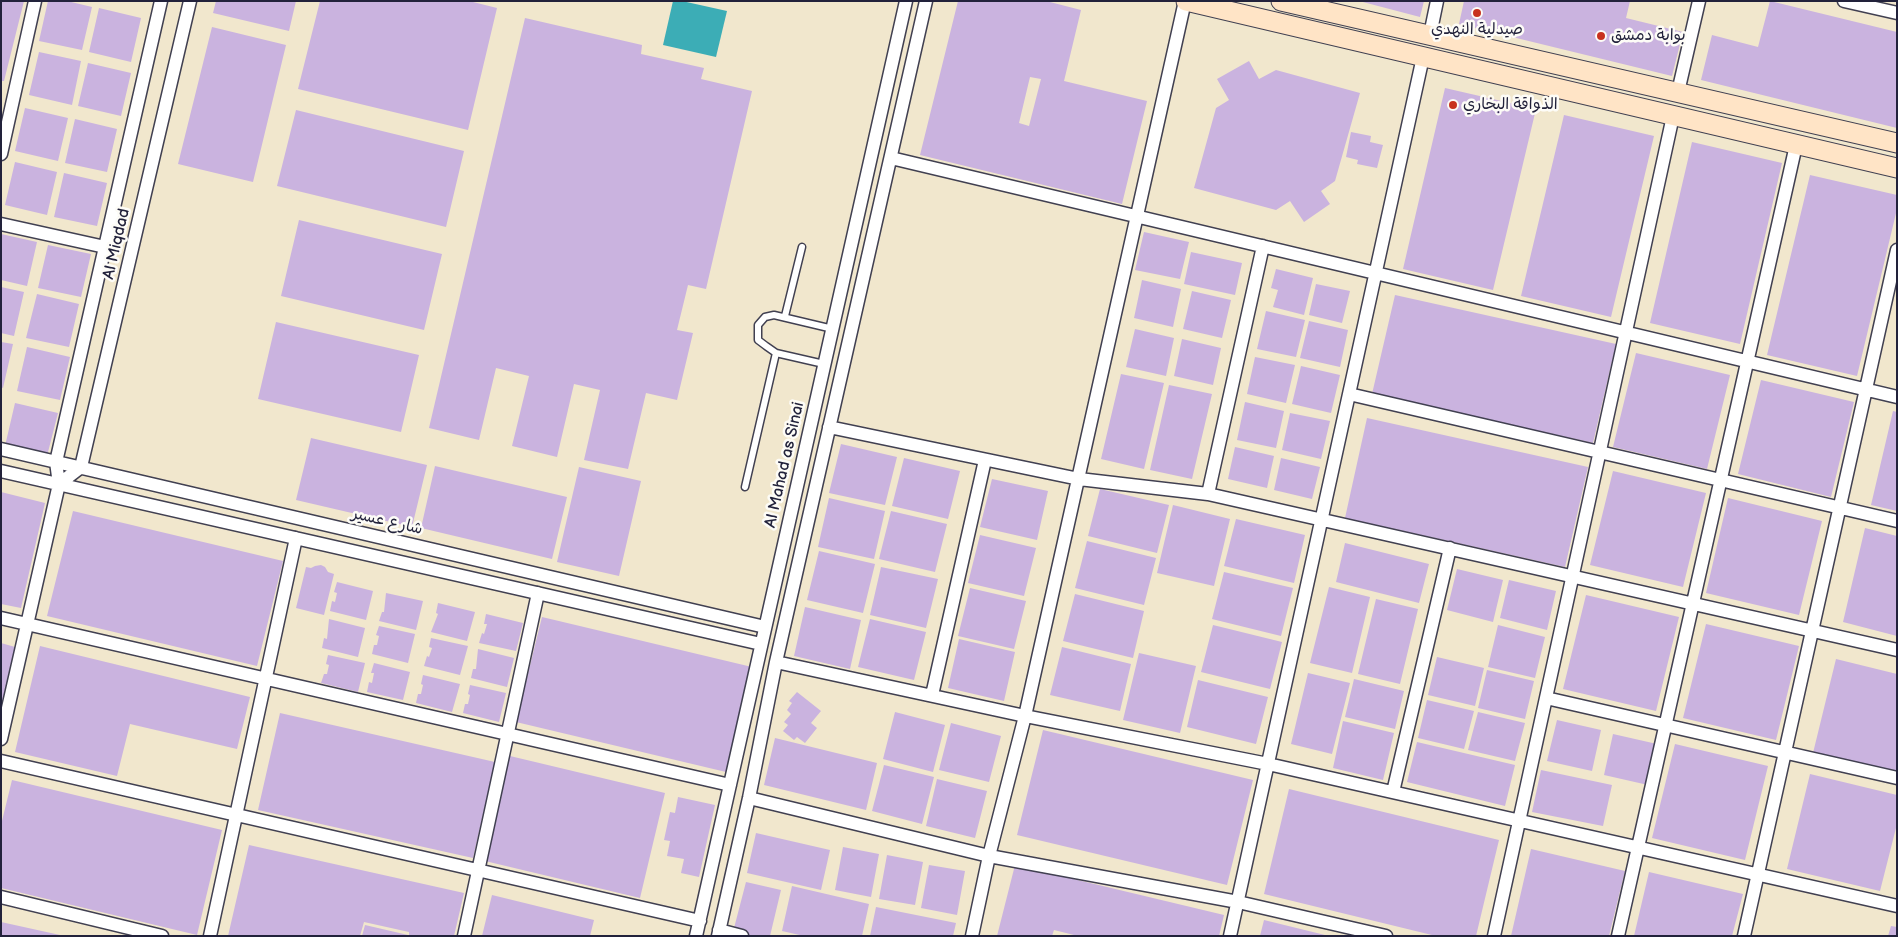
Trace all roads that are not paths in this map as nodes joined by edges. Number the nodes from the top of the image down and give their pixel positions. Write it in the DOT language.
graph roads {
  1 [pos="35,1"];
  2 [pos="161,1"];
  3 [pos="190,1"];
  4 [pos="906,1"];
  5 [pos="926,1"];
  6 [pos="1185,1"];
  7 [pos="1281,1"];
  8 [pos="1437,1"];
  9 [pos="1699,1"];
  10 [pos="1844,1"];
  11 [pos="1897,13"];
  12 [pos="1430,35"];
  13 [pos="1423,57"];
  14 [pos="1678,92"];
  15 [pos="7,101"];
  16 [pos="1673,116"];
  17 [pos="1897,143"];
  18 [pos="1796,145"];
  19 [pos="1,154"];
  20 [pos="891,158"];
  21 [pos="1897,168"];
  22 [pos="1136,216"];
  23 [pos="1,224"];
  24 [pos="1263,246"];
  25 [pos="105,247"];
  26 [pos="802,247"];
  27 [pos="1897,250"];
  28 [pos="1376,273"];
  29 [pos="785,316"];
  30 [pos="833,329"];
  31 [pos="1626,333"];
  32 [pos="776,353"];
  33 [pos="1747,362"];
  34 [pos="824,364"];
  35 [pos="1866,390"];
  36 [pos="1349,394"];
  37 [pos="1897,397"];
  38 [pos="829,426"];
  39 [pos="1,449"];
  40 [pos="1600,452"];
  41 [pos="985,460"];
  42 [pos="56,462"];
  43 [pos="81,468"];
  44 [pos="1,471"];
  45 [pos="1079,479"];
  46 [pos="1721,481"];
  47 [pos="59,484"];
  48 [pos="745,487"];
  49 [pos="1208,494"];
  50 [pos="1839,508"];
  51 [pos="1322,519"];
  52 [pos="1897,522"];
  53 [pos="296,538"];
  54 [pos="1450,548"];
  55 [pos="1573,576"];
  56 [pos="538,593"];
  57 [pos="1693,604"];
  58 [pos="1,618"];
  59 [pos="27,624"];
  60 [pos="765,627"];
  61 [pos="1812,630"];
  62 [pos="762,644"];
  63 [pos="1897,650"];
  64 [pos="776,662"];
  65 [pos="266,678"];
  66 [pos="932,695"];
  67 [pos="1546,698"];
  68 [pos="1025,716"];
  69 [pos="1666,725"];
  70 [pos="508,734"];
  71 [pos="1,739"];
  72 [pos="1785,753"];
  73 [pos="1,761"];
  74 [pos="1268,764"];
  75 [pos="1897,778"];
  76 [pos="730,785"];
  77 [pos="1393,792"];
  78 [pos="749,798"];
  79 [pos="237,815"];
  80 [pos="1520,820"];
  81 [pos="1638,847"];
  82 [pos="989,856"];
  83 [pos="478,870"];
  84 [pos="1758,874"];
  85 [pos="1,897"];
  86 [pos="1238,902"];
  87 [pos="1897,906"];
  88 [pos="700,921"];
  89 [pos="718,933"];
  90 [pos="162,936"];
  91 [pos="210,936"];
  92 [pos="464,936"];
  93 [pos="696,936"];
  94 [pos="742,936"];
  95 [pos="972,936"];
  96 [pos="1230,936"];
  97 [pos="1386,936"];
  98 [pos="1494,936"];
  99 [pos="1618,936"];
  100 [pos="1744,936"];
  1 -- 15 [label="street"];
  2 -- 25 [label="street, Al Miqdad"];
  3 -- 43 [label="street, Al Miqdad"];
  4 -- 30 [label="street, Al Mahad as Sinai"];
  5 -- 20 [label="street"];
  6 -- 13 [label="street"];
  6 -- 22 [label="street"];
  7 -- 12 [label="street"];
  8 -- 12 [label="street"];
  9 -- 14 [label="street"];
  10 -- 11 [label="street"];
  12 -- 14 [label="street"];
  13 -- 16 [label="street"];
  13 -- 28 [label="street"];
  14 -- 17 [label="street"];
  15 -- 19 [label="street"];
  16 -- 18 [label="street"];
  16 -- 31 [label="street"];
  18 -- 21 [label="street"];
  18 -- 33 [label="street"];
  20 -- 22 [label="street"];
  20 -- 38 [label="street"];
  22 -- 24 [label="street"];
  22 -- 45 [label="street"];
  23 -- 25 [label="street"];
  24 -- 28 [label="street"];
  24 -- 49 [label="street"];
  25 -- 42 [label="street, Al Miqdad"];
  26 -- 29 [label="lane"];
  27 -- 35 [label="street"];
  28 -- 31 [label="street"];
  28 -- 36 [label="street"];
  29 -- 30 [label="lane"];
  29 -- 32 [label="lane"];
  30 -- 34 [label="street, Al Mahad as Sinai"];
  31 -- 33 [label="street"];
  31 -- 40 [label="street"];
  32 -- 34 [label="lane"];
  32 -- 48 [label="lane"];
  33 -- 35 [label="street"];
  33 -- 46 [label="street"];
  34 -- 60 [label="street, Al Mahad as Sinai"];
  35 -- 37 [label="street"];
  35 -- 50 [label="street"];
  36 -- 40 [label="street"];
  36 -- 51 [label="street"];
  38 -- 41 [label="street"];
  38 -- 64 [label="street"];
  39 -- 42 [label="street, شارع عسير"];
  40 -- 46 [label="street"];
  40 -- 55 [label="street"];
  41 -- 45 [label="street"];
  41 -- 66 [label="street"];
  42 -- 43 [label="street, شارع عسير"];
  42 -- 47 [label="street, Al Miqdad"];
  43 -- 47 [label="street"];
  43 -- 60 [label="street, شارع عسير"];
  44 -- 47 [label="street"];
  45 -- 49 [label="street"];
  45 -- 68 [label="street"];
  46 -- 50 [label="street"];
  46 -- 57 [label="street"];
  47 -- 53 [label="street"];
  47 -- 59 [label="street, Al Miqdad"];
  49 -- 51 [label="street"];
  50 -- 52 [label="street"];
  50 -- 61 [label="street"];
  51 -- 54 [label="street"];
  51 -- 74 [label="street"];
  53 -- 56 [label="street"];
  53 -- 65 [label="street"];
  54 -- 55 [label="street"];
  54 -- 77 [label="street"];
  55 -- 57 [label="street"];
  55 -- 67 [label="street"];
  56 -- 62 [label="street"];
  56 -- 70 [label="street"];
  57 -- 61 [label="street"];
  57 -- 69 [label="street"];
  58 -- 59 [label="street"];
  59 -- 65 [label="street"];
  59 -- 71 [label="street, Al Miqdad"];
  60 -- 62 [label="street, Al Mahad as Sinai"];
  61 -- 63 [label="street"];
  61 -- 72 [label="street"];
  62 -- 76 [label="street, Al Mahad as Sinai"];
  64 -- 66 [label="street"];
  64 -- 78 [label="street"];
  65 -- 70 [label="street"];
  65 -- 79 [label="street"];
  66 -- 68 [label="street"];
  67 -- 69 [label="street"];
  67 -- 80 [label="street"];
  68 -- 74 [label="street"];
  68 -- 82 [label="street"];
  69 -- 72 [label="street"];
  69 -- 81 [label="street"];
  70 -- 76 [label="street"];
  70 -- 83 [label="street"];
  72 -- 75 [label="street"];
  72 -- 84 [label="street"];
  73 -- 79 [label="street"];
  74 -- 77 [label="street"];
  74 -- 86 [label="street"];
  76 -- 88 [label="street, Al Mahad as Sinai"];
  77 -- 80 [label="street"];
  78 -- 82 [label="street"];
  78 -- 89 [label="street"];
  79 -- 83 [label="street"];
  79 -- 91 [label="street"];
  80 -- 81 [label="street"];
  80 -- 98 [label="street"];
  81 -- 84 [label="street"];
  81 -- 99 [label="street"];
  82 -- 86 [label="street"];
  82 -- 95 [label="street"];
  83 -- 88 [label="street"];
  83 -- 92 [label="street"];
  84 -- 87 [label="street"];
  84 -- 100 [label="street"];
  85 -- 90 [label="street"];
  86 -- 96 [label="street"];
  86 -- 97 [label="street"];
  88 -- 93 [label="street, Al Mahad as Sinai"];
  89 -- 94 [label="street"];
}
